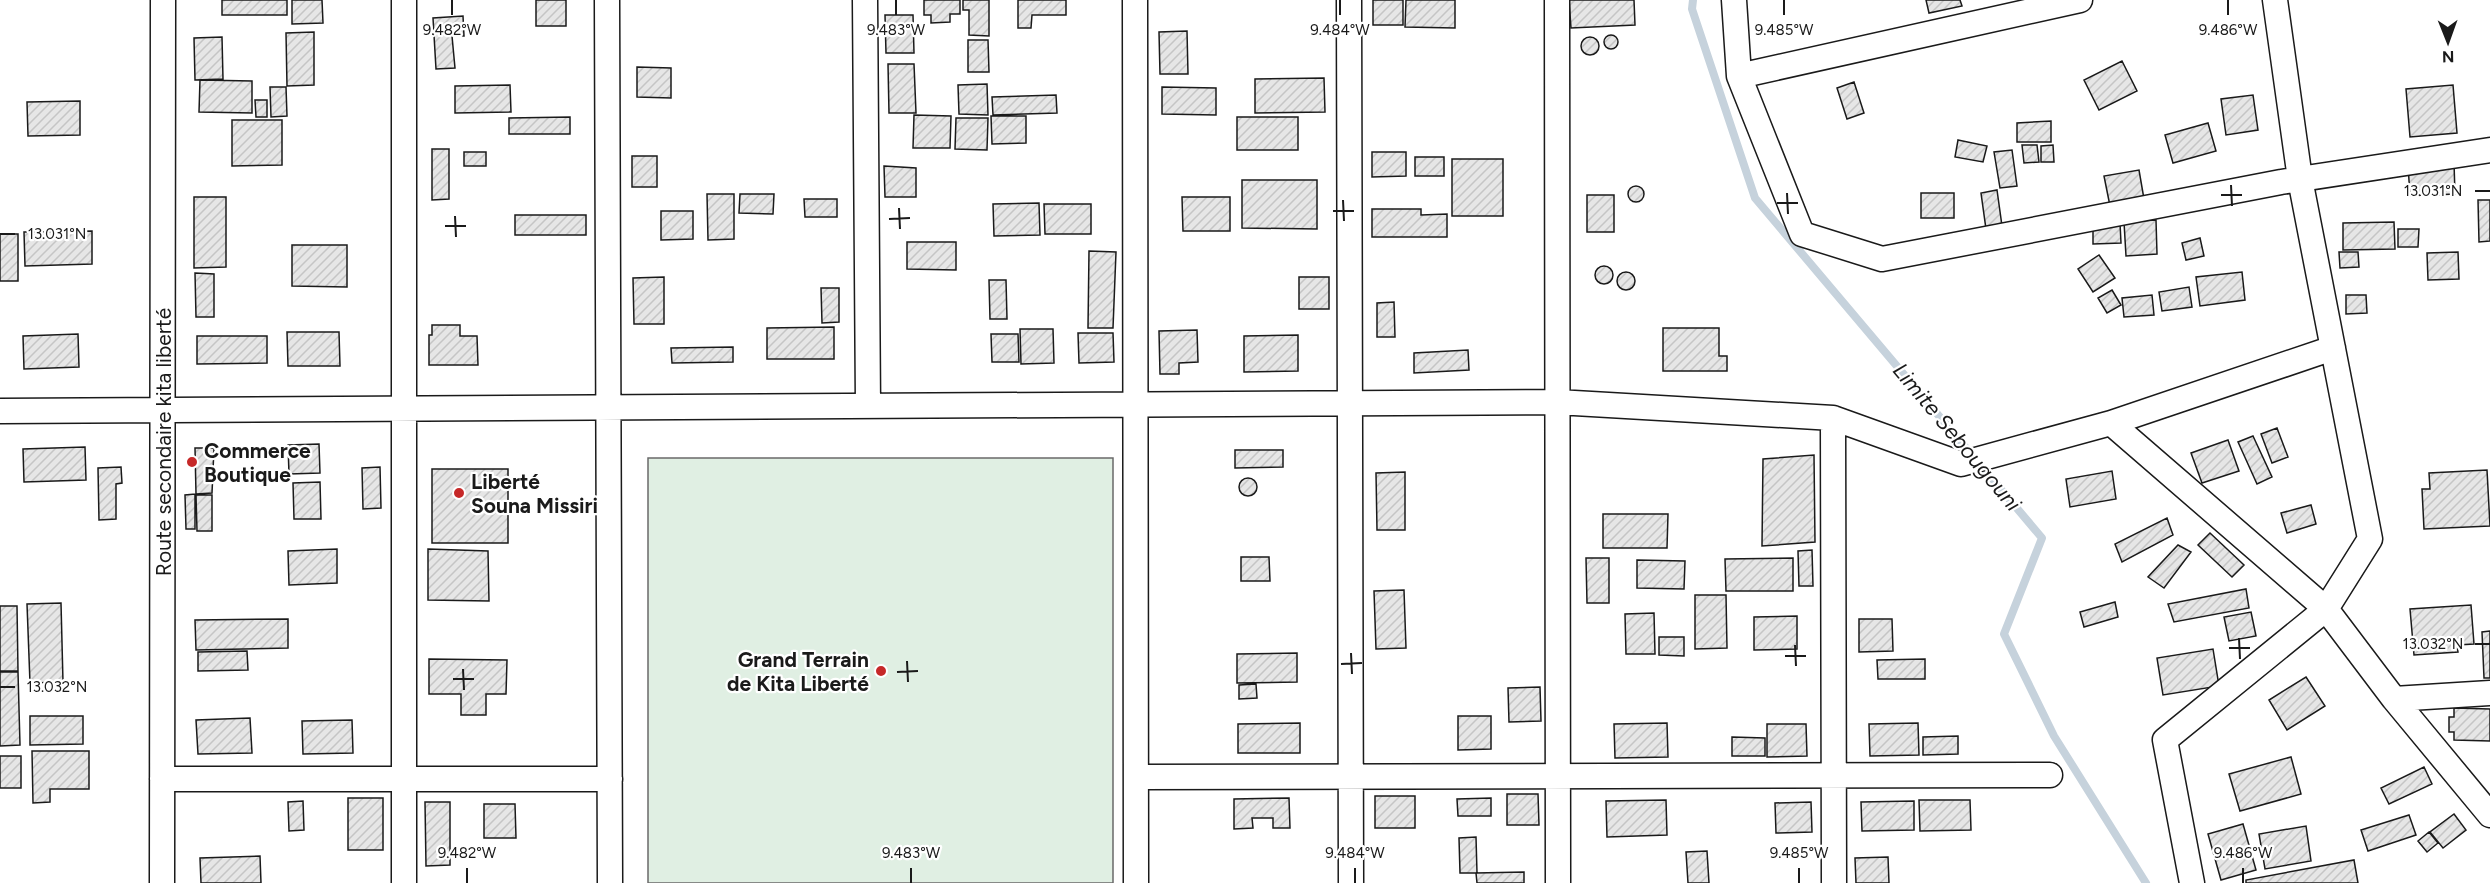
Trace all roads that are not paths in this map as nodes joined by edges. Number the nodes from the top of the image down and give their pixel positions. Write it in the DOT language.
graph roads {
  1 [pos="163,0"];
  2 [pos="404,0"];
  3 [pos="607,0"];
  4 [pos="865,0"];
  5 [pos="1135,0"];
  6 [pos="1349,0"];
  7 [pos="1557,0"];
  8 [pos="1734,0"];
  9 [pos="2080,0"];
  10 [pos="2275,0"];
  11 [pos="1739,76"];
  12 [pos="2490,150"];
  13 [pos="2300,179"];
  14 [pos="2333,348"];
  15 [pos="1557,402"];
  16 [pos="1350,404"];
  17 [pos="1136,405"];
  18 [pos="868,406"];
  19 [pos="609,408"];
  20 [pos="404,409"];
  21 [pos="163,410"];
  22 [pos="0,411"];
  23 [pos="1833,418"];
  24 [pos="2111,423"];
  25 [pos="2326,609"];
  26 [pos="2490,693"];
  27 [pos="2394,699"];
  28 [pos="1350,776"];
  29 [pos="1558,776"];
  30 [pos="1834,776"];
  31 [pos="2050,776"];
  32 [pos="1136,777"];
  33 [pos="162,779"];
  34 [pos="404,779"];
  35 [pos="610,779"];
  36 [pos="2490,815"];
  37 [pos="162,883"];
  38 [pos="404,883"];
  39 [pos="610,883"];
  40 [pos="1136,883"];
  41 [pos="1350,883"];
  42 [pos="1558,883"];
  43 [pos="1834,883"];
  44 [pos="2192,883"];
  1 -- 21 [label="street, Route secondaire kita liberté"];
  2 -- 20 [label="street"];
  3 -- 19 [label="street"];
  4 -- 18 [label="street"];
  5 -- 17 [label="street"];
  6 -- 16 [label="street"];
  7 -- 15 [label="street"];
  8 -- 11 [label="street"];
  9 -- 11 [label="street"];
  10 -- 13 [label="street"];
  11 -- 13 [label="street"];
  12 -- 13 [label="street"];
  13 -- 14 [label="street"];
  14 -- 24 [label="street"];
  14 -- 25 [label="street"];
  15 -- 16 [label="street"];
  15 -- 23 [label="street"];
  15 -- 29 [label="street"];
  16 -- 17 [label="street"];
  16 -- 28 [label="street"];
  17 -- 18 [label="street"];
  17 -- 32 [label="street"];
  18 -- 19 [label="street"];
  19 -- 20 [label="street"];
  19 -- 35 [label="street"];
  20 -- 21 [label="street"];
  20 -- 34 [label="street"];
  21 -- 22 [label="street"];
  21 -- 33 [label="street, Route secondaire kita liberté"];
  23 -- 24 [label="street"];
  23 -- 30 [label="street"];
  24 -- 25 [label="street"];
  25 -- 27 [label="street"];
  25 -- 44 [label="street"];
  26 -- 27 [label="street"];
  27 -- 36 [label="street"];
  28 -- 29 [label="street"];
  28 -- 32 [label="street"];
  28 -- 41 [label="street"];
  29 -- 30 [label="street"];
  29 -- 42 [label="street"];
  30 -- 31 [label="street"];
  30 -- 43 [label="street"];
  32 -- 40 [label="street"];
  33 -- 34 [label="street"];
  33 -- 37 [label="street, Route secondaire kita liberté"];
  34 -- 35 [label="street"];
  34 -- 38 [label="street"];
  35 -- 39 [label="street"];
}
